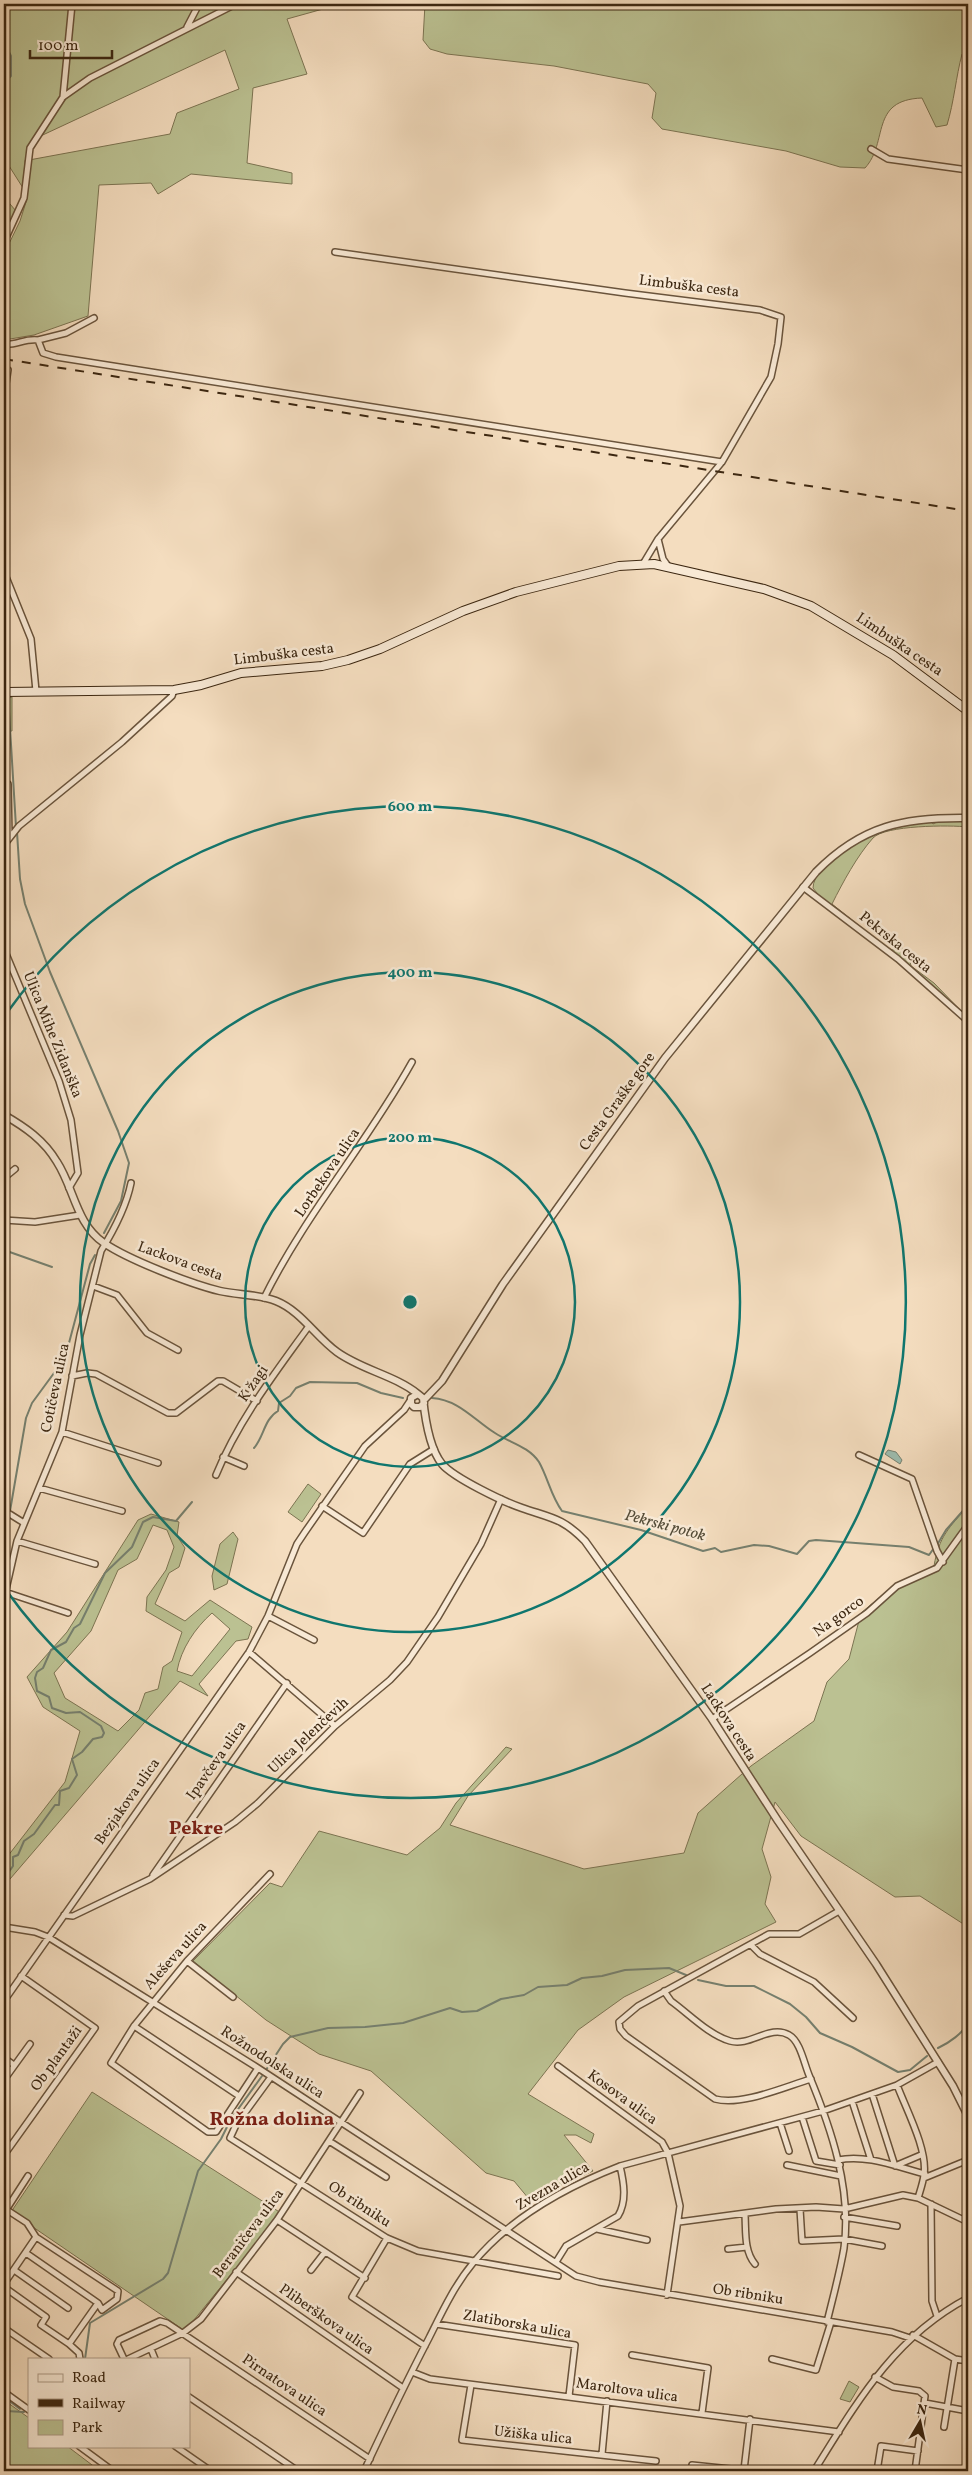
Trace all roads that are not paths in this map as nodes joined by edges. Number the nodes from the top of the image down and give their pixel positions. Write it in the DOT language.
graph roads {
  1 [pos="72,4"];
  2 [pos="198,4"];
  3 [pos="236,4"];
  4 [pos="187,28"];
  5 [pos="63,97"];
  6 [pos="871,149"];
  7 [pos="968,170"];
  8 [pos="4,242"];
  9 [pos="336,252"];
  10 [pos="94,318"];
  11 [pos="38,340"];
  12 [pos="4,344"];
  13 [pos="8,370"];
  14 [pos="4,397"];
  15 [pos="722,462"];
  16 [pos="658,539"];
  17 [pos="643,564"];
  18 [pos="668,566"];
  19 [pos="4,572"];
  20 [pos="174,690"];
  21 [pos="36,691"];
  22 [pos="8,692"];
  23 [pos="968,711"];
  24 [pos="4,781"];
  25 [pos="968,818"];
  26 [pos="9,838"];
  27 [pos="4,845"];
  28 [pos="803,887"];
  29 [pos="4,949"];
  30 [pos="968,1021"];
  31 [pos="412,1062"];
  32 [pos="4,1115"];
  33 [pos="15,1169"];
  34 [pos="4,1178"];
  35 [pos="130,1183"];
  36 [pos="69,1188"];
  37 [pos="80,1215"];
  38 [pos="4,1220"];
  39 [pos="105,1244"];
  40 [pos="93,1286"];
  41 [pos="264,1298"];
  42 [pos="308,1326"];
  43 [pos="178,1350"];
  44 [pos="72,1376"];
  45 [pos="385,1376"];
  46 [pos="421,1398"];
  47 [pos="257,1401"];
  48 [pos="413,1403"];
  49 [pos="425,1417"];
  50 [pos="62,1432"];
  51 [pos="434,1449"];
  52 [pos="859,1455"];
  53 [pos="223,1457"];
  54 [pos="158,1463"];
  55 [pos="244,1466"];
  56 [pos="216,1475"];
  57 [pos="39,1488"];
  58 [pos="501,1499"];
  59 [pos="4,1505"];
  60 [pos="322,1506"];
  61 [pos="122,1511"];
  62 [pos="24,1523"];
  63 [pos="968,1524"];
  64 [pos="17,1541"];
  65 [pos="943,1562"];
  66 [pos="95,1564"];
  67 [pos="5,1592"];
  68 [pos="4,1598"];
  69 [pos="68,1612"];
  70 [pos="268,1616"];
  71 [pos="314,1640"];
  72 [pos="249,1652"];
  73 [pos="287,1683"];
  74 [pos="712,1719"];
  75 [pos="335,1726"];
  76 [pos="270,1874"];
  77 [pos="150,1879"];
  78 [pos="839,1911"];
  79 [pos="64,1915"];
  80 [pos="4,1927"];
  81 [pos="48,1937"];
  82 [pos="751,1944"];
  83 [pos="187,1961"];
  84 [pos="21,1976"];
  85 [pos="664,1991"];
  86 [pos="233,1996"];
  87 [pos="4,2001"];
  88 [pos="152,2002"];
  89 [pos="853,2018"];
  90 [pos="134,2026"];
  91 [pos="30,2044"];
  92 [pos="4,2058"];
  93 [pos="938,2062"];
  94 [pos="14,2065"];
  95 [pos="558,2066"];
  96 [pos="258,2068"];
  97 [pos="270,2077"];
  98 [pos="811,2079"];
  99 [pos="4,2080"];
  100 [pos="897,2085"];
  101 [pos="360,2093"];
  102 [pos="872,2094"];
  103 [pos="239,2096"];
  104 [pos="852,2101"];
  105 [pos="965,2103"];
  106 [pos="823,2111"];
  107 [pos="968,2116"];
  108 [pos="802,2117"];
  109 [pos="341,2122"];
  110 [pos="780,2123"];
  111 [pos="329,2141"];
  112 [pos="4,2148"];
  113 [pos="789,2151"];
  114 [pos="668,2153"];
  115 [pos="921,2155"];
  116 [pos="871,2160"];
  117 [pos="968,2160"];
  118 [pos="839,2162"];
  119 [pos="787,2165"];
  120 [pos="620,2166"];
  121 [pos="895,2166"];
  122 [pos="28,2176"];
  123 [pos="841,2176"];
  124 [pos="924,2176"];
  125 [pos="386,2177"];
  126 [pos="302,2183"];
  127 [pos="918,2198"];
  128 [pos="931,2204"];
  129 [pos="5,2209"];
  130 [pos="800,2209"];
  131 [pos="844,2209"];
  132 [pos="745,2215"];
  133 [pos="844,2217"];
  134 [pos="277,2220"];
  135 [pos="679,2222"];
  136 [pos="968,2222"];
  137 [pos="897,2226"];
  138 [pos="597,2229"];
  139 [pos="506,2230"];
  140 [pos="36,2237"];
  141 [pos="387,2238"];
  142 [pos="844,2239"];
  143 [pos="647,2240"];
  144 [pos="882,2246"];
  145 [pos="747,2247"];
  146 [pos="728,2249"];
  147 [pos="325,2252"];
  148 [pos="26,2253"];
  149 [pos="474,2262"];
  150 [pos="556,2262"];
  151 [pos="755,2264"];
  152 [pos="14,2270"];
  153 [pos="311,2270"];
  154 [pos="236,2272"];
  155 [pos="558,2276"];
  156 [pos="365,2278"];
  157 [pos="4,2286"];
  158 [pos="667,2295"];
  159 [pos="968,2298"];
  160 [pos="98,2303"];
  161 [pos="68,2308"];
  162 [pos="937,2316"];
  163 [pos="829,2322"];
  164 [pos="436,2324"];
  165 [pos="4,2328"];
  166 [pos="183,2333"];
  167 [pos="912,2336"];
  168 [pos="69,2344"];
  169 [pos="424,2346"];
  170 [pos="151,2349"];
  171 [pos="632,2355"];
  172 [pos="48,2358"];
  173 [pos="80,2358"];
  174 [pos="124,2358"];
  175 [pos="130,2358"];
  176 [pos="156,2358"];
  177 [pos="772,2359"];
  178 [pos="955,2359"];
  179 [pos="968,2361"];
  180 [pos="412,2372"];
  181 [pos="874,2377"];
  182 [pos="471,2385"];
  183 [pos="403,2388"];
  184 [pos="4,2392"];
  185 [pos="569,2396"];
  186 [pos="190,2398"];
  187 [pos="607,2401"];
  188 [pos="925,2404"];
  189 [pos="947,2408"];
  190 [pos="28,2409"];
  191 [pos="968,2411"];
  192 [pos="702,2413"];
  193 [pos="750,2419"];
  194 [pos="944,2427"];
  195 [pos="839,2432"];
  196 [pos="82,2448"];
  197 [pos="178,2448"];
  198 [pos="918,2451"];
  199 [pos="602,2454"];
  200 [pos="370,2459"];
  201 [pos="656,2461"];
  202 [pos="692,2466"];
  203 [pos="113,2471"];
  204 [pos="211,2471"];
  205 [pos="298,2471"];
  206 [pos="364,2471"];
  207 [pos="747,2471"];
  208 [pos="814,2471"];
  209 [pos="877,2471"];
  210 [pos="915,2471"];
  1 -- 5 [label="street"];
  2 -- 4 [label="street"];
  3 -- 4 [label="street"];
  4 -- 5 [label="street"];
  5 -- 8 [label="street"];
  6 -- 7 [label="street"];
  9 -- 15 [label="street, Limbuška cesta"];
  10 -- 11 [label="street"];
  11 -- 12 [label="street"];
  11 -- 15 [label="street"];
  13 -- 14 [label="street"];
  15 -- 16 [label="street, Limbuška cesta"];
  16 -- 17 [label="street, Limbuška cesta"];
  16 -- 18 [label="street"];
  17 -- 18 [label="main road, Limbuška cesta"];
  17 -- 20 [label="main road, Limbuška cesta"];
  18 -- 23 [label="main road, Limbuška cesta"];
  19 -- 21 [label="street"];
  20 -- 21 [label="main road, Limbuška cesta"];
  20 -- 26 [label="street"];
  21 -- 22 [label="main road, Limbuška cesta"];
  24 -- 26 [label="street"];
  25 -- 28 [label="street, Cesta Graške gore"];
  26 -- 27 [label="street"];
  28 -- 30 [label="street, Pekrska cesta"];
  28 -- 46 [label="street, Cesta Graške gore"];
  29 -- 36 [label="street, Ulica Mihe Zidanška"];
  31 -- 41 [label="street, Lorbekova ulica"];
  32 -- 36 [label="street, Lackova cesta"];
  33 -- 34 [label="street"];
  35 -- 39 [label="street, Cotičeva ulica"];
  36 -- 37 [label="street, Lackova cesta"];
  37 -- 38 [label="street"];
  37 -- 39 [label="street, Lackova cesta"];
  39 -- 40 [label="street, Cotičeva ulica"];
  39 -- 41 [label="street, Lackova cesta"];
  40 -- 43 [label="street"];
  40 -- 44 [label="street, Cotičeva ulica"];
  41 -- 42 [label="street, Lackova cesta"];
  42 -- 45 [label="street, Lackova cesta"];
  42 -- 47 [label="street, K žagi"];
  44 -- 47 [label="street"];
  44 -- 50 [label="street, Cotičeva ulica"];
  45 -- 46 [label="street, Lackova cesta"];
  45 -- 48 [label="street"];
  46 -- 48 [label="street"];
  46 -- 48 [label="street"];
  46 -- 49 [label="street, Lackova cesta"];
  47 -- 53 [label="street, K žagi"];
  48 -- 49 [label="street"];
  48 -- 60 [label="street, Bezjakova ulica"];
  49 -- 51 [label="street, Lackova cesta"];
  50 -- 54 [label="street"];
  50 -- 57 [label="street, Cotičeva ulica"];
  51 -- 58 [label="street, Lackova cesta"];
  51 -- 60 [label="street"];
  52 -- 65 [label="street"];
  53 -- 55 [label="street"];
  53 -- 56 [label="street, K žagi"];
  57 -- 61 [label="street"];
  57 -- 62 [label="street, Cotičeva ulica"];
  58 -- 74 [label="street, Lackova cesta"];
  58 -- 75 [label="street, Ulica Jelenčevih"];
  59 -- 62 [label="street"];
  60 -- 70 [label="street, Bezjakova ulica"];
  62 -- 64 [label="street, Cotičeva ulica"];
  63 -- 65 [label="street, Na gorco"];
  64 -- 66 [label="street"];
  64 -- 67 [label="street, Cotičeva ulica"];
  65 -- 74 [label="street, Na gorco"];
  67 -- 68 [label="street, Cotičeva ulica"];
  67 -- 69 [label="street"];
  70 -- 71 [label="street"];
  70 -- 72 [label="street, Bezjakova ulica"];
  72 -- 73 [label="street"];
  72 -- 79 [label="street, Bezjakova ulica"];
  73 -- 75 [label="street"];
  73 -- 77 [label="street, Ipavčeva ulica"];
  74 -- 78 [label="street, Lackova cesta"];
  75 -- 77 [label="street, Ulica Jelenčevih"];
  76 -- 83 [label="street, Aleševa ulica"];
  77 -- 79 [label="street, Ulica Jelenčevih"];
  78 -- 82 [label="street"];
  78 -- 93 [label="street, Lackova cesta"];
  79 -- 81 [label="street, Bezjakova ulica"];
  80 -- 81 [label="street"];
  81 -- 84 [label="street, Bezjakova ulica"];
  81 -- 88 [label="street, Rožnodolska ulica"];
  82 -- 85 [label="street"];
  82 -- 89 [label="street"];
  83 -- 86 [label="street"];
  83 -- 88 [label="street, Aleševa ulica"];
  84 -- 87 [label="street, Bezjakova ulica"];
  84 -- 112 [label="street, Ob plantaži"];
  85 -- 98 [label="street"];
  85 -- 98 [label="street"];
  88 -- 90 [label="street, Aleševa ulica"];
  88 -- 96 [label="street, Rožnodolska ulica"];
  90 -- 103 [label="street"];
  90 -- 103 [label="street, Aleševa ulica"];
  91 -- 94 [label="street"];
  92 -- 94 [label="street"];
  93 -- 100 [label="street, Zvezna ulica"];
  93 -- 105 [label="street, Lackova cesta"];
  94 -- 99 [label="street"];
  95 -- 114 [label="street, Kosova ulica"];
  96 -- 97 [label="street, Rožnodolska ulica"];
  96 -- 103 [label="street"];
  97 -- 109 [label="street, Rožnodolska ulica"];
  97 -- 126 [label="street, Ob ribniku"];
  98 -- 106 [label="street"];
  100 -- 102 [label="street, Zvezna ulica"];
  100 -- 115 [label="street"];
  101 -- 109 [label="street, Beraničeva ulica"];
  102 -- 104 [label="street, Zvezna ulica"];
  102 -- 121 [label="street"];
  104 -- 106 [label="street, Zvezna ulica"];
  104 -- 116 [label="street"];
  105 -- 107 [label="street, Lackova cesta"];
  106 -- 108 [label="street, Zvezna ulica"];
  106 -- 118 [label="street"];
  108 -- 110 [label="street, Zvezna ulica"];
  108 -- 118 [label="street"];
  109 -- 111 [label="street, Beraničeva ulica"];
  109 -- 139 [label="street, Rožnodolska ulica"];
  110 -- 113 [label="street"];
  110 -- 114 [label="street, Zvezna ulica"];
  111 -- 125 [label="street"];
  111 -- 126 [label="street, Beraničeva ulica"];
  114 -- 120 [label="street, Zvezna ulica"];
  114 -- 135 [label="street"];
  115 -- 121 [label="street"];
  115 -- 124 [label="street"];
  116 -- 118 [label="street"];
  116 -- 121 [label="street"];
  117 -- 124 [label="street"];
  118 -- 123 [label="street"];
  119 -- 123 [label="street"];
  120 -- 138 [label="street"];
  120 -- 139 [label="street, Zvezna ulica"];
  121 -- 124 [label="street"];
  122 -- 129 [label="street"];
  123 -- 131 [label="street"];
  124 -- 127 [label="street"];
  126 -- 134 [label="street, Beraničeva ulica"];
  126 -- 141 [label="street, Ob ribniku"];
  127 -- 128 [label="street"];
  127 -- 131 [label="street"];
  128 -- 136 [label="street"];
  128 -- 162 [label="street"];
  129 -- 140 [label="street"];
  130 -- 131 [label="street"];
  130 -- 132 [label="street"];
  130 -- 142 [label="street"];
  131 -- 133 [label="street"];
  132 -- 135 [label="street"];
  132 -- 145 [label="street"];
  133 -- 137 [label="street"];
  133 -- 142 [label="street"];
  134 -- 147 [label="street"];
  134 -- 154 [label="street, Beraničeva ulica"];
  135 -- 158 [label="street"];
  138 -- 143 [label="street"];
  138 -- 150 [label="street"];
  139 -- 149 [label="street, Zvezna ulica"];
  139 -- 150 [label="street, Ob ribniku"];
  140 -- 148 [label="street"];
  140 -- 160 [label="street"];
  141 -- 149 [label="street, Ob ribniku"];
  141 -- 156 [label="street"];
  142 -- 144 [label="street"];
  142 -- 163 [label="street"];
  145 -- 146 [label="street"];
  145 -- 151 [label="street"];
  147 -- 153 [label="street"];
  147 -- 156 [label="street"];
  148 -- 152 [label="street"];
  148 -- 160 [label="street"];
  149 -- 155 [label="street, Ob ribniku"];
  149 -- 164 [label="street, Zvezna ulica"];
  150 -- 158 [label="street, Ob ribniku"];
  152 -- 157 [label="street"];
  152 -- 161 [label="street"];
  154 -- 166 [label="street, Beraničeva ulica"];
  154 -- 183 [label="street, Pliberškova ulica"];
  156 -- 169 [label="street"];
  157 -- 168 [label="street"];
  158 -- 163 [label="street, Ob ribniku"];
  159 -- 162 [label="street"];
  160 -- 168 [label="street"];
  162 -- 167 [label="street"];
  163 -- 167 [label="street, Ob ribniku"];
  163 -- 177 [label="street"];
  164 -- 169 [label="street, Zvezna ulica"];
  164 -- 185 [label="street, Zlatiborska ulica"];
  165 -- 172 [label="street"];
  166 -- 170 [label="street, Beraničeva ulica"];
  166 -- 174 [label="street, Pirnatova ulica"];
  166 -- 200 [label="street, Pirnatova ulica"];
  167 -- 178 [label="street, Ob ribniku"];
  167 -- 181 [label="street"];
  168 -- 173 [label="street"];
  169 -- 180 [label="street, Zvezna ulica"];
  170 -- 175 [label="street, Beraničeva ulica"];
  170 -- 176 [label="street"];
  171 -- 192 [label="street"];
  178 -- 179 [label="street"];
  178 -- 189 [label="street"];
  180 -- 182 [label="street, Maroltova ulica"];
  180 -- 183 [label="street, Zvezna ulica"];
  181 -- 188 [label="street"];
  181 -- 195 [label="street"];
  182 -- 185 [label="street, Maroltova ulica"];
  182 -- 199 [label="street, Užiška ulica"];
  183 -- 200 [label="street, Zvezna ulica"];
  184 -- 190 [label="street"];
  185 -- 187 [label="street, Maroltova ulica"];
  186 -- 205 [label="street"];
  187 -- 192 [label="street, Maroltova ulica"];
  187 -- 199 [label="street"];
  188 -- 189 [label="street"];
  188 -- 198 [label="street"];
  189 -- 191 [label="street"];
  189 -- 194 [label="street"];
  192 -- 193 [label="street, Maroltova ulica"];
  193 -- 195 [label="street, Maroltova ulica"];
  193 -- 207 [label="street"];
  195 -- 208 [label="street"];
  196 -- 203 [label="street"];
  197 -- 204 [label="street"];
  198 -- 209 [label="street"];
  198 -- 210 [label="street"];
  199 -- 201 [label="street, Užiška ulica"];
  200 -- 206 [label="street, Zvezna ulica"];
  202 -- 207 [label="street"];
}
